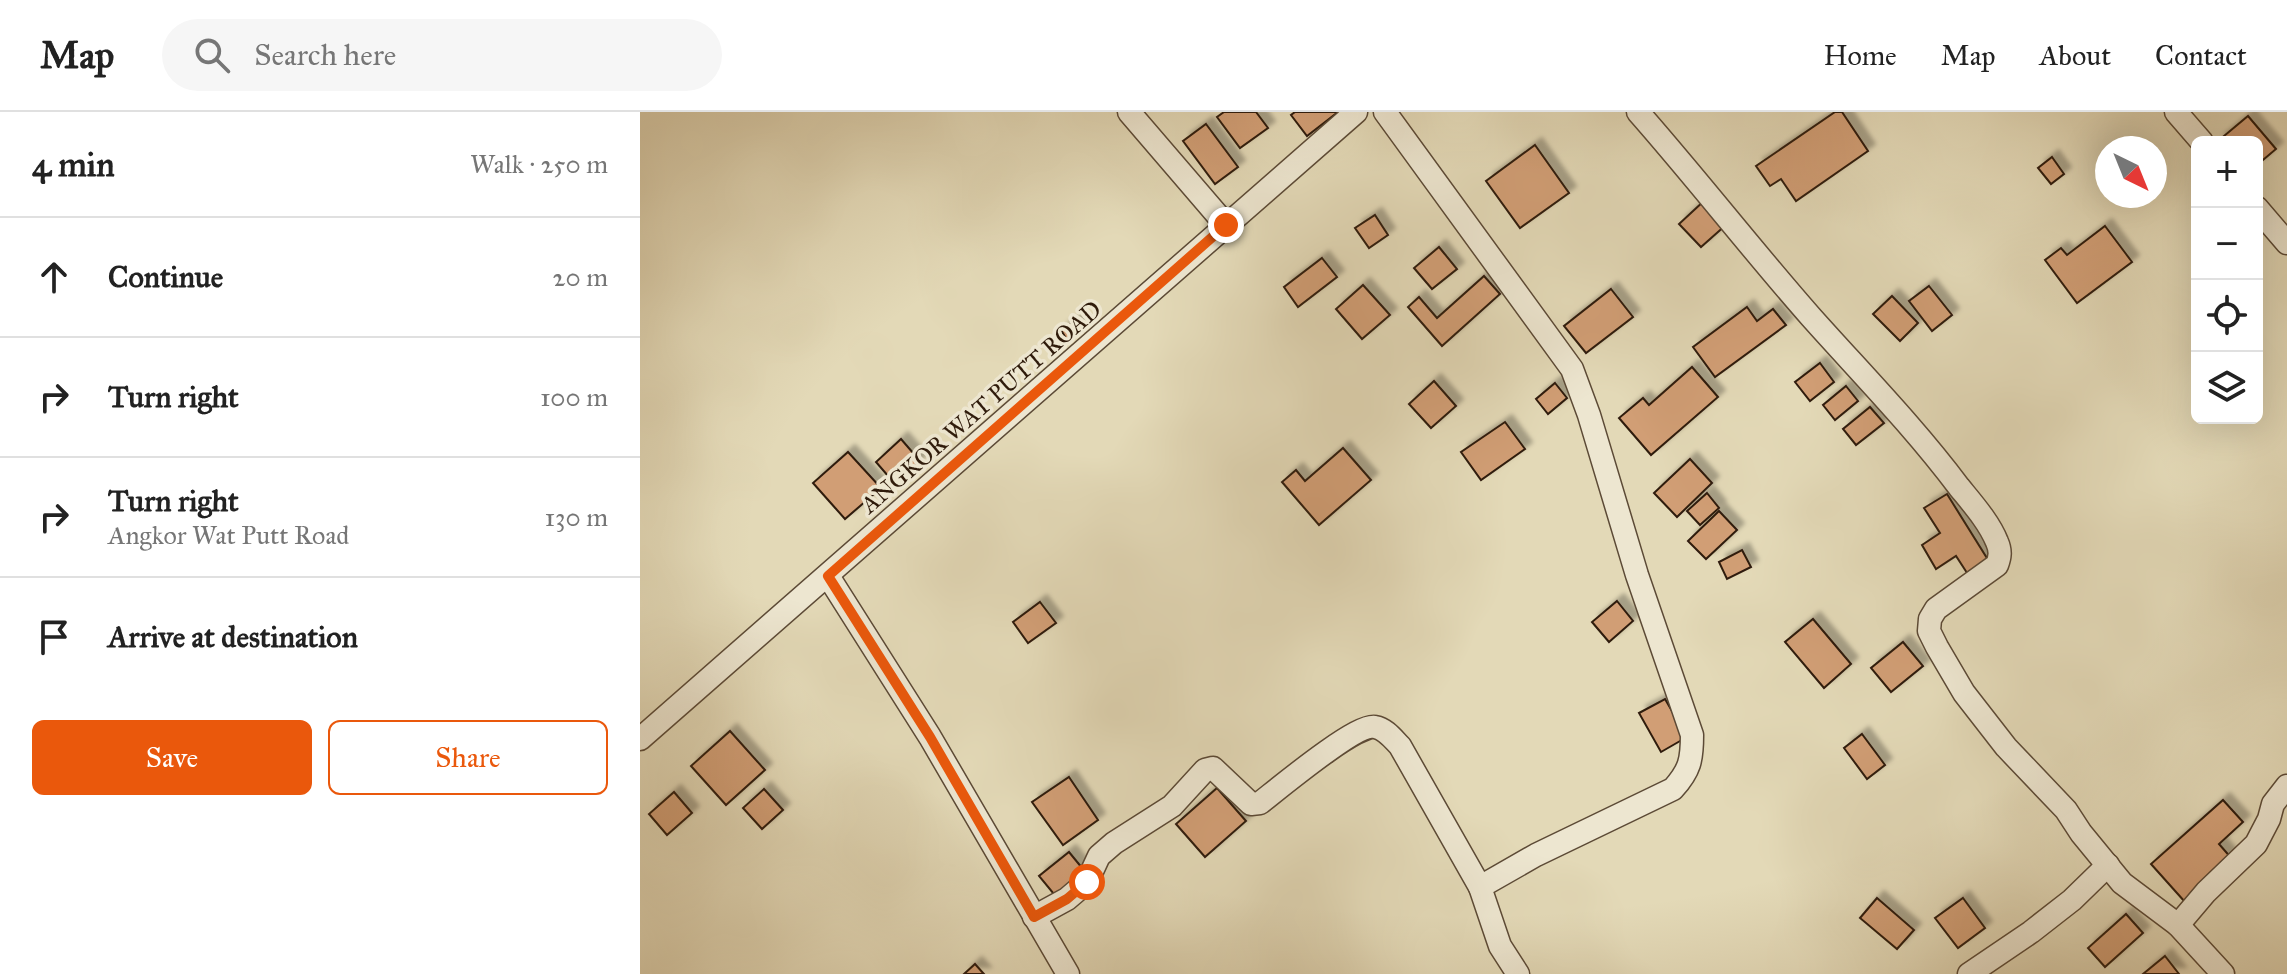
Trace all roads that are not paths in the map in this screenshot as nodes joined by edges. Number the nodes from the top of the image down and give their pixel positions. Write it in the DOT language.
graph roads {
  1 [pos="1129,112"];
  2 [pos="1356,112"];
  3 [pos="1385,112"];
  4 [pos="1638,112"];
  5 [pos="2176,112"];
  6 [pos="2197,136"];
  7 [pos="2263,215"];
  8 [pos="1226,225"];
  9 [pos="2287,243"];
  10 [pos="828,576"];
  11 [pos="640,739"];
  12 [pos="2287,786"];
  13 [pos="2108,865"];
  14 [pos="1480,887"];
  15 [pos="1034,917"];
  16 [pos="2178,925"];
  17 [pos="1068,974"];
  18 [pos="1518,974"];
  19 [pos="1969,974"];
  20 [pos="2223,974"];
  1 -- 8 [label="street"];
  2 -- 8 [label="street, ANGKOR WAT PUTT ROAD"];
  3 -- 14 [label="street"];
  4 -- 13 [label="street"];
  5 -- 6 [label="street"];
  7 -- 9 [label="street"];
  8 -- 10 [label="street, ANGKOR WAT PUTT ROAD"];
  10 -- 11 [label="street, ANGKOR WAT PUTT ROAD"];
  10 -- 15 [label="street"];
  12 -- 16 [label="street"];
  13 -- 16 [label="street"];
  13 -- 19 [label="street"];
  14 -- 15 [label="street"];
  14 -- 18 [label="street"];
  15 -- 17 [label="street"];
  16 -- 20 [label="street"];
}
